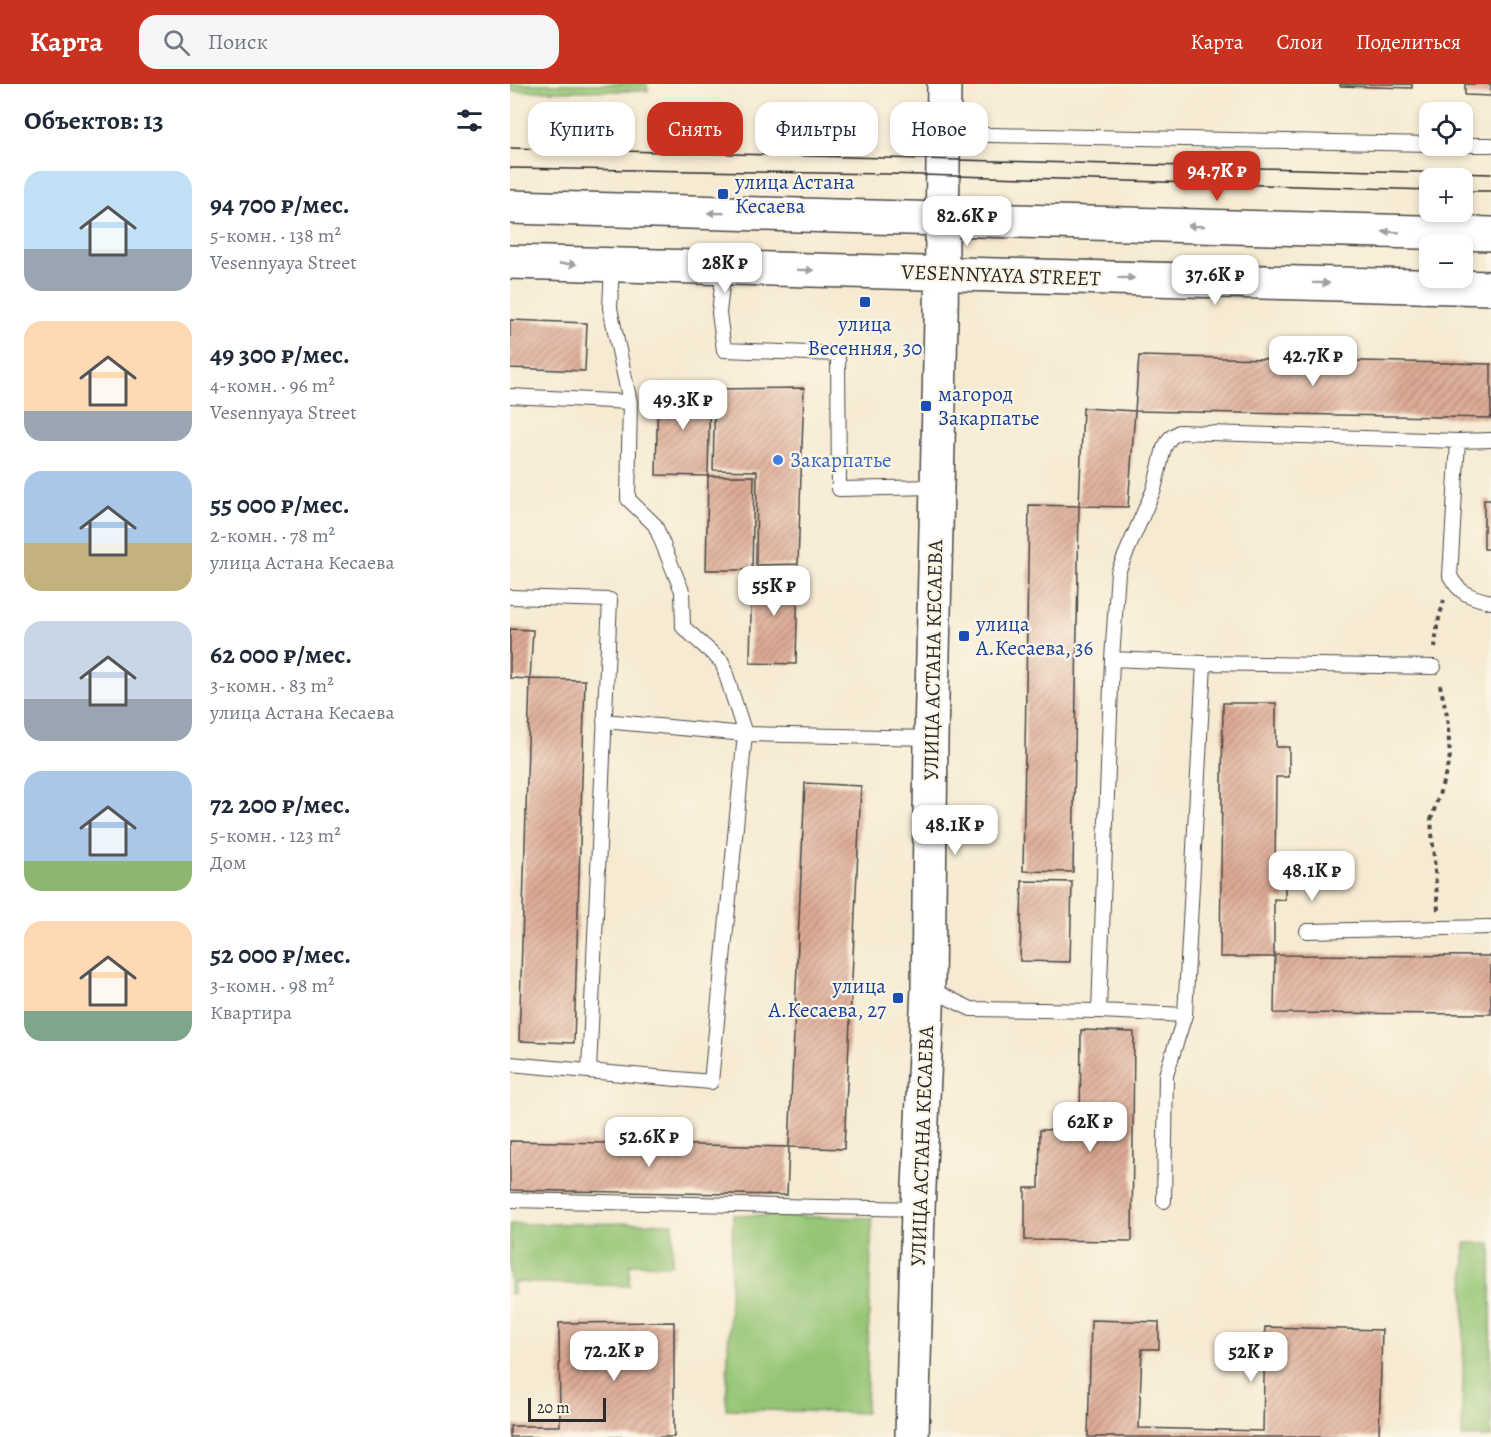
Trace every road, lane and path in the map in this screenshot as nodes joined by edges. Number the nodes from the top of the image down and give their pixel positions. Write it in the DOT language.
graph roads {
  1 [pos="944,84"];
  2 [pos="944,102"];
  3 [pos="988,135"];
  4 [pos="1419,144"];
  5 [pos="1473,145"];
  6 [pos="1491,145"];
  7 [pos="943,156"];
  8 [pos="510,207"];
  9 [pos="942,220"];
  10 [pos="1491,234"];
  11 [pos="510,262"];
  12 [pos="612,265"];
  13 [pos="724,268"];
  14 [pos="941,273"];
  15 [pos="1491,288"];
  16 [pos="510,396"];
  17 [pos="630,402"];
  18 [pos="1491,440"];
  19 [pos="1458,441"];
  20 [pos="937,487"];
  21 [pos="1450,576"];
  22 [pos="510,597"];
  23 [pos="1491,602"];
  24 [pos="1112,659"];
  25 [pos="1204,663"];
  26 [pos="1434,667"];
  27 [pos="604,721"];
  28 [pos="745,735"];
  29 [pos="930,738"];
  30 [pos="1491,927"];
  31 [pos="1439,928"];
  32 [pos="1307,932"];
  33 [pos="928,988"];
  34 [pos="1099,1011"];
  35 [pos="1185,1015"];
  36 [pos="510,1064"];
  37 [pos="589,1071"];
  38 [pos="510,1200"];
  39 [pos="1164,1201"];
  40 [pos="918,1209"];
  41 [pos="912,1437"];
  1 -- 2 [label="street, УЛИЦА АСТАНА КЕСАЕВА"];
  3 -- 4 [label="lane"];
  5 -- 6 [label="lane"];
  7 -- 9 [label="street, УЛИЦА АСТАНА КЕСАЕВА"];
  9 -- 8 [label="street, one-way"];
  10 -- 9 [label="street, one-way"];
  9 -- 14 [label="street, УЛИЦА АСТАНА КЕСАЕВА"];
  11 -- 12 [label="street, VESENNYAYA STREET, one-way"];
  12 -- 13 [label="street, VESENNYAYA STREET"];
  12 -- 17 [label="lane"];
  13 -- 14 [label="street, VESENNYAYA STREET, one-way"];
  13 -- 20 [label="lane"];
  14 -- 15 [label="street, VESENNYAYA STREET, one-way"];
  14 -- 20 [label="street, УЛИЦА АСТАНА КЕСАЕВА"];
  16 -- 17 [label="lane"];
  17 -- 28 [label="lane"];
  18 -- 19 [label="lane"];
  19 -- 21 [label="lane"];
  19 -- 24 [label="lane"];
  20 -- 29 [label="street, УЛИЦА АСТАНА КЕСАЕВА"];
  21 -- 23 [label="lane"];
  21 -- 26 [label="path"];
  22 -- 27 [label="lane"];
  24 -- 25 [label="lane"];
  24 -- 34 [label="lane"];
  25 -- 26 [label="lane"];
  25 -- 35 [label="lane"];
  26 -- 31 [label="path"];
  27 -- 28 [label="lane"];
  27 -- 37 [label="lane"];
  28 -- 29 [label="lane"];
  28 -- 37 [label="lane"];
  29 -- 33 [label="street, УЛИЦА АСТАНА КЕСАЕВА"];
  30 -- 31 [label="lane"];
  31 -- 32 [label="lane"];
  33 -- 34 [label="lane"];
  33 -- 40 [label="street, УЛИЦА АСТАНА КЕСАЕВА"];
  34 -- 35 [label="lane"];
  35 -- 39 [label="lane"];
  36 -- 37 [label="lane"];
  38 -- 40 [label="lane"];
  40 -- 41 [label="street, УЛИЦА АСТАНА КЕСАЕВА"];
}
